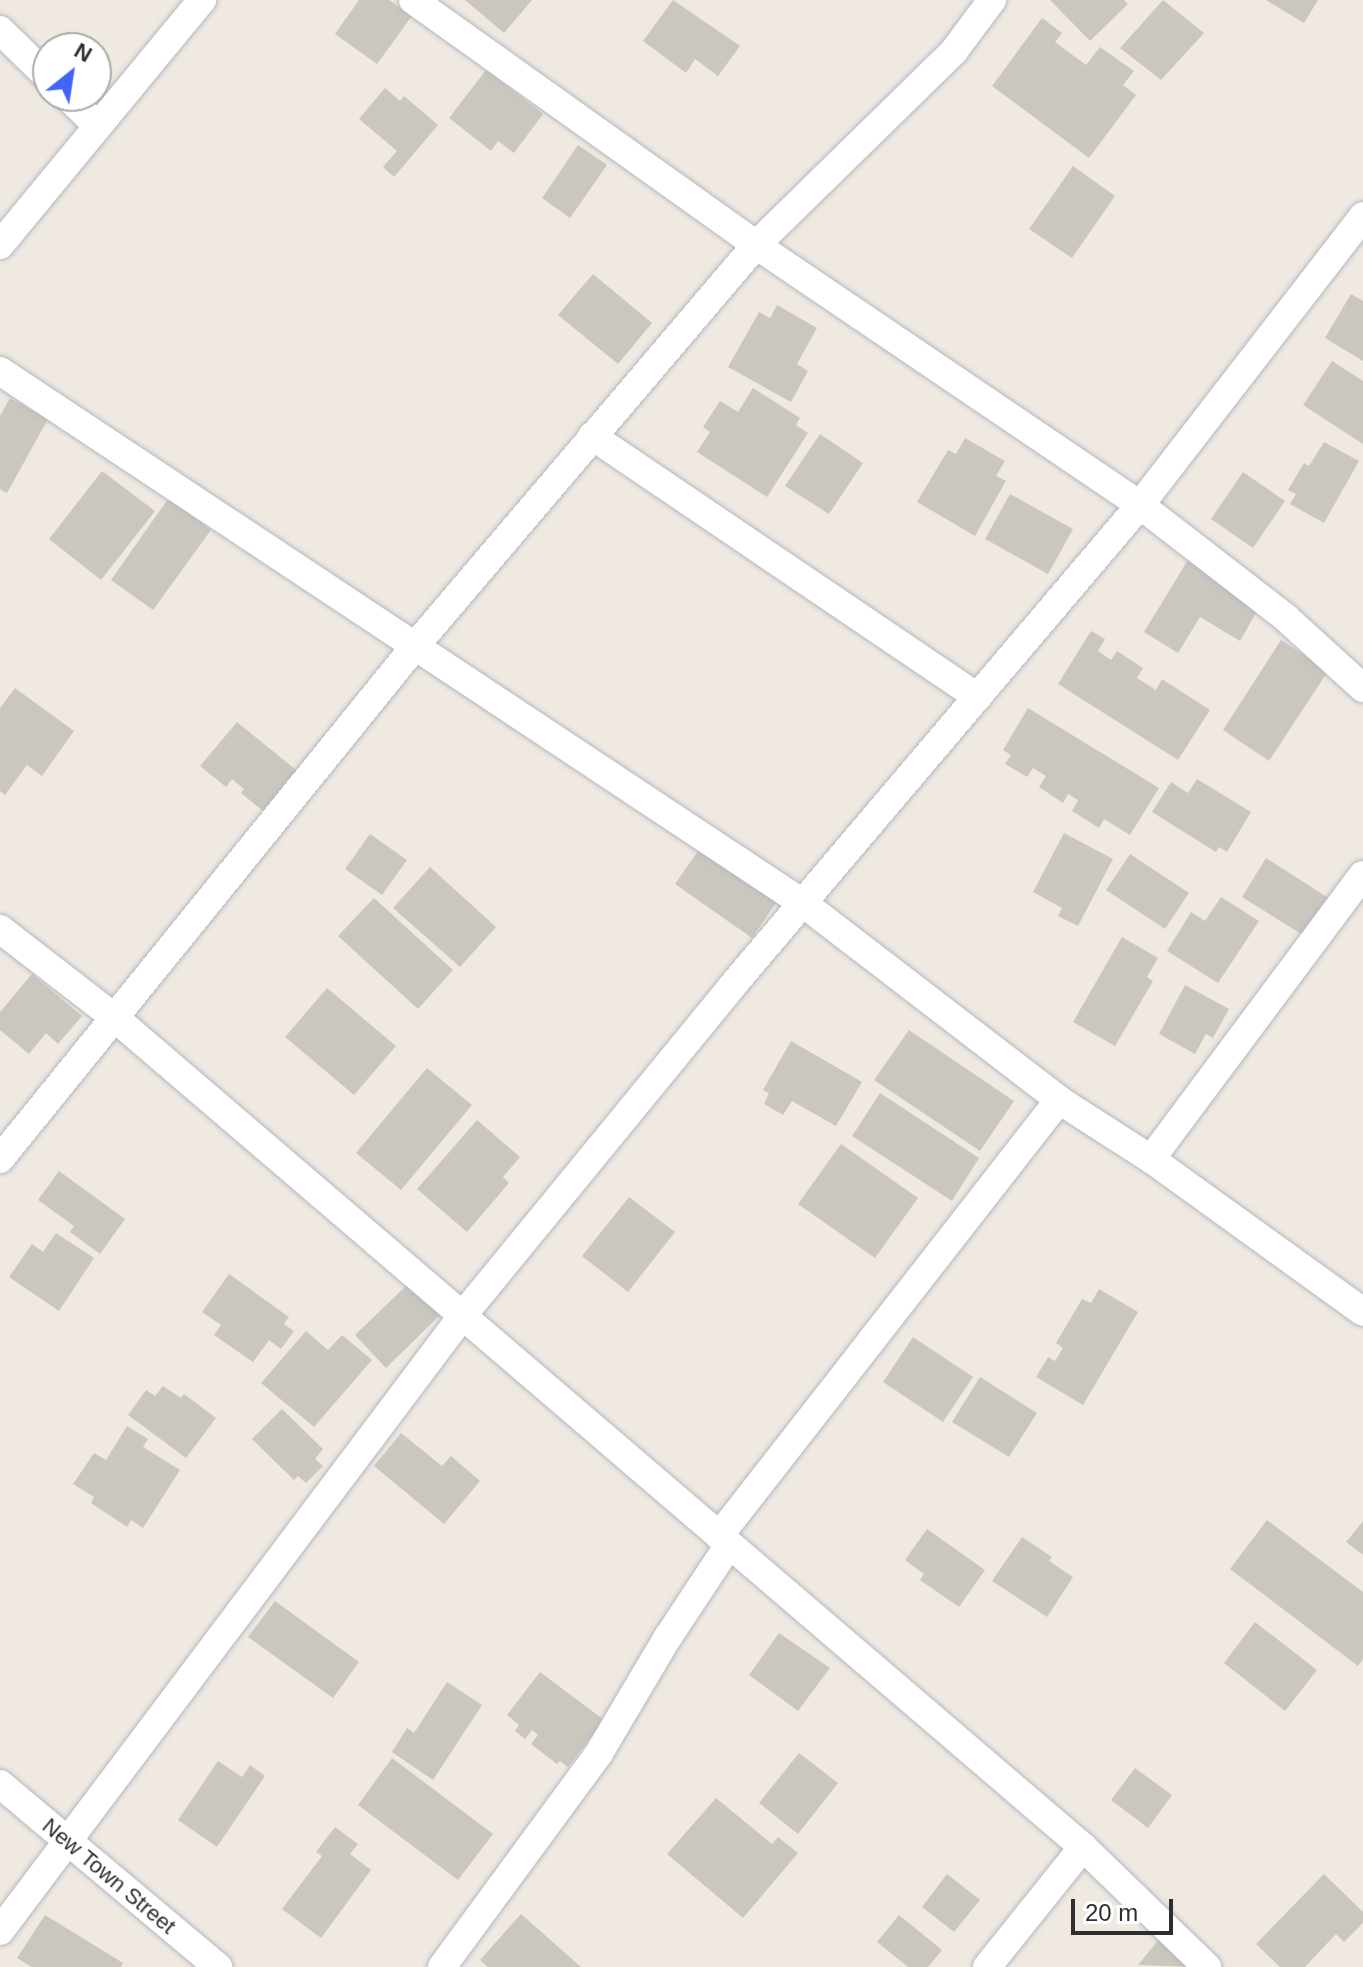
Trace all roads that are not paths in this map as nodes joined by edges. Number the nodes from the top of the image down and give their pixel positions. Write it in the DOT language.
graph roads {
  1 [pos="202,0"];
  2 [pos="413,0"];
  3 [pos="992,0"];
  4 [pos="0,30"];
  5 [pos="32,61"];
  6 [pos="84,112"];
  7 [pos="98,126"];
  8 [pos="1363,216"];
  9 [pos="0,245"];
  10 [pos="756,245"];
  11 [pos="0,371"];
  12 [pos="592,436"];
  13 [pos="1140,505"];
  14 [pos="416,645"];
  15 [pos="1363,688"];
  16 [pos="978,697"];
  17 [pos="1363,875"];
  18 [pos="804,904"];
  19 [pos="0,929"];
  20 [pos="115,1018"];
  21 [pos="1059,1100"];
  22 [pos="0,1159"];
  23 [pos="1151,1159"];
  24 [pos="1363,1312"];
  25 [pos="463,1315"];
  26 [pos="724,1541"];
  27 [pos="0,1784"];
  28 [pos="67,1843"];
  29 [pos="1083,1847"];
  30 [pos="0,1931"];
  31 [pos="218,1967"];
  32 [pos="442,1967"];
  33 [pos="987,1967"];
  34 [pos="1207,1967"];
  1 -- 7 [label="street"];
  2 -- 10 [label="street"];
  3 -- 10 [label="street"];
  4 -- 5 [label="street"];
  6 -- 7 [label="street"];
  7 -- 9 [label="street"];
  8 -- 13 [label="street"];
  10 -- 12 [label="street"];
  10 -- 13 [label="street"];
  11 -- 14 [label="street"];
  12 -- 14 [label="street"];
  12 -- 16 [label="street"];
  13 -- 15 [label="street"];
  13 -- 16 [label="street"];
  14 -- 18 [label="street"];
  14 -- 20 [label="street"];
  16 -- 18 [label="street"];
  17 -- 23 [label="street"];
  18 -- 21 [label="street"];
  18 -- 25 [label="street"];
  19 -- 20 [label="street"];
  20 -- 22 [label="street"];
  20 -- 25 [label="street"];
  21 -- 23 [label="street"];
  21 -- 26 [label="street"];
  23 -- 24 [label="street"];
  25 -- 26 [label="street"];
  25 -- 28 [label="street"];
  26 -- 29 [label="street"];
  26 -- 32 [label="street"];
  27 -- 28 [label="street, New Town Street"];
  28 -- 30 [label="street"];
  28 -- 31 [label="street, New Town Street"];
  29 -- 33 [label="street"];
  29 -- 34 [label="street"];
}
